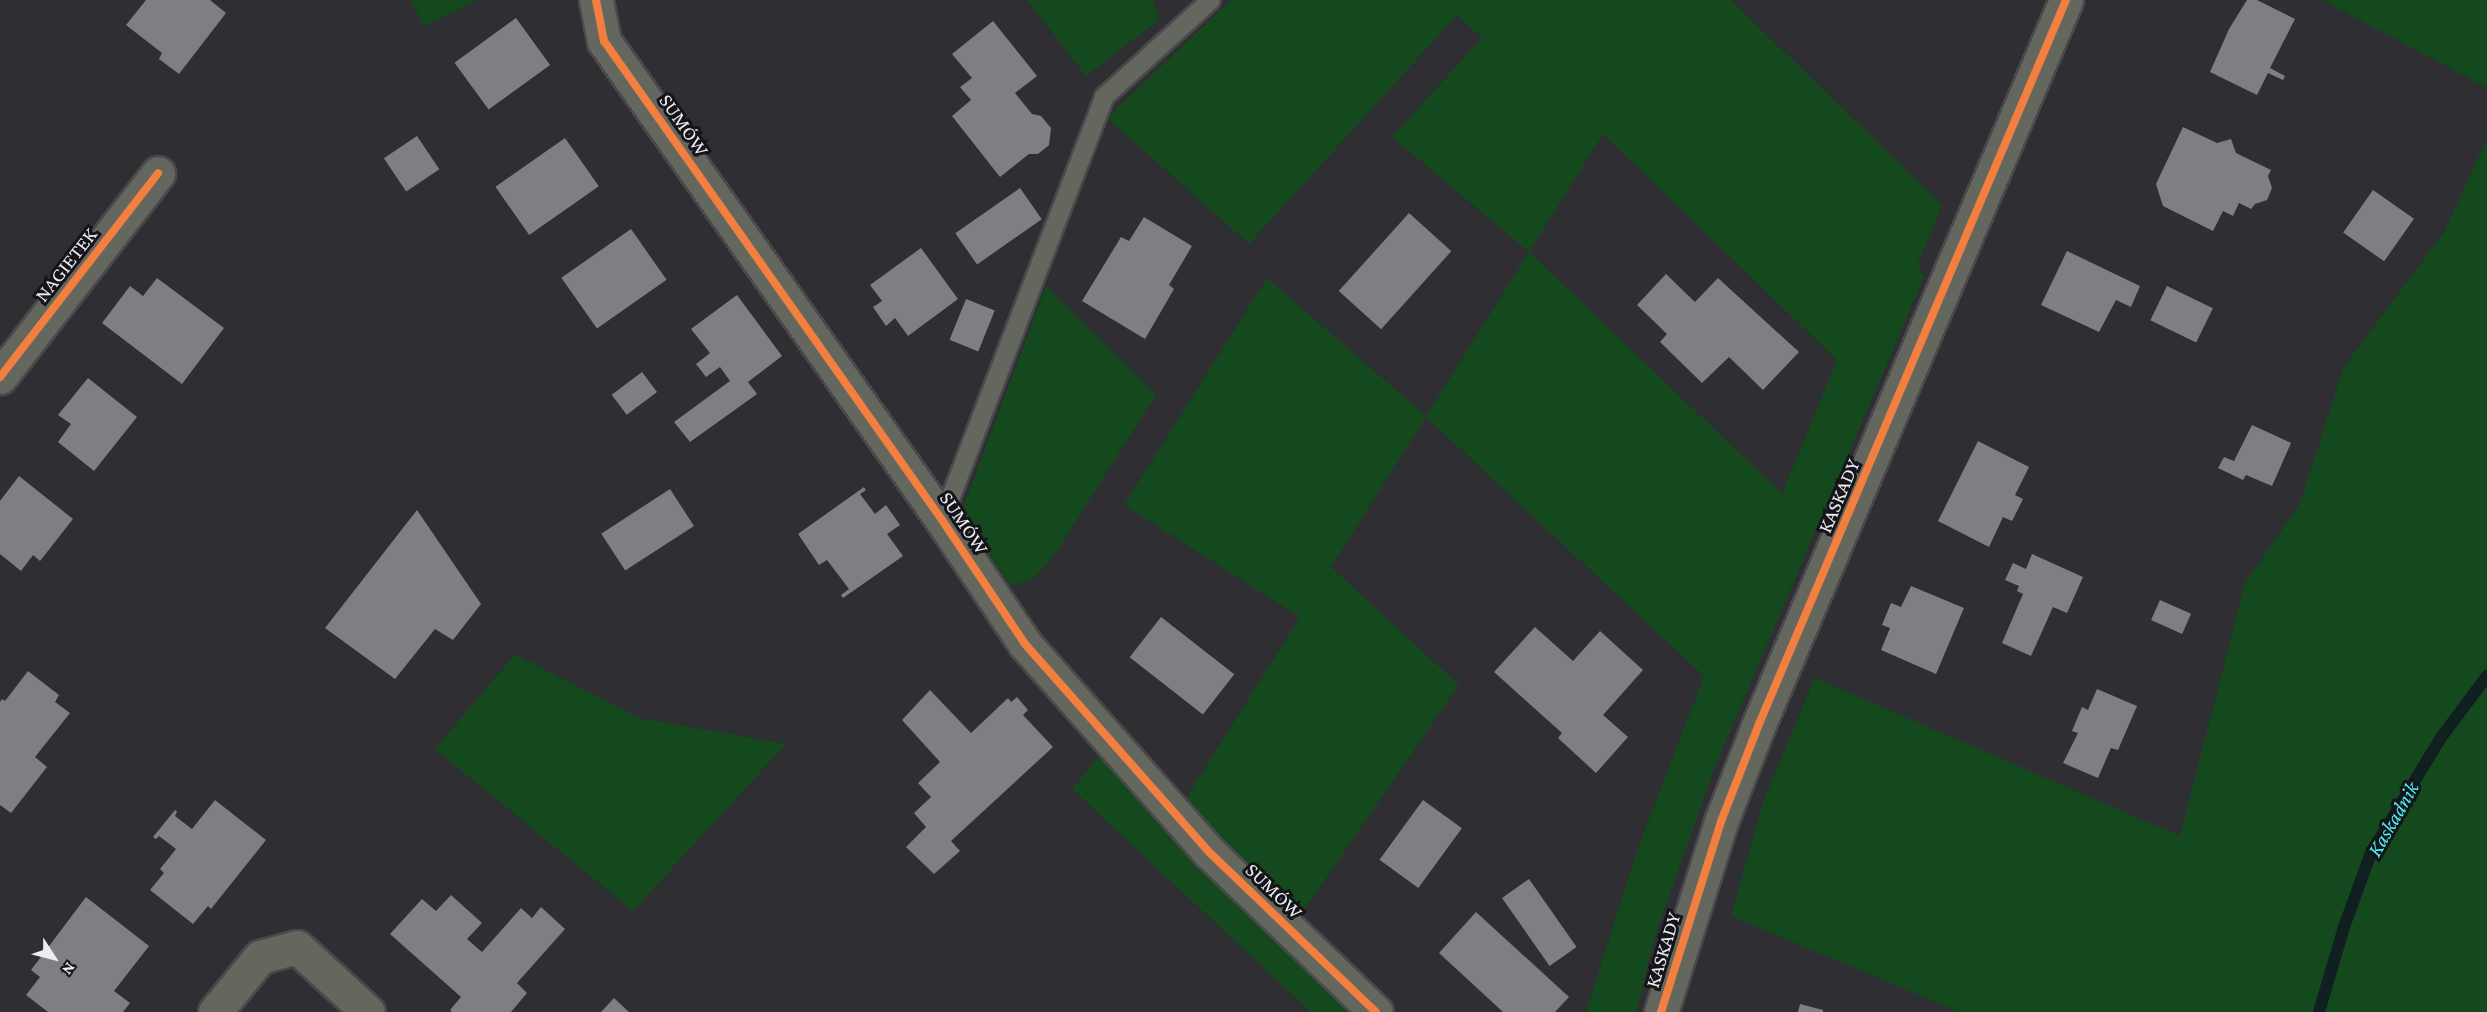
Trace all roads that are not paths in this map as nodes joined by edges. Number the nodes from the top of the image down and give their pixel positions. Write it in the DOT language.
graph roads {
  1 [pos="596,0"];
  2 [pos="1211,0"];
  3 [pos="2066,0"];
  4 [pos="158,173"];
  5 [pos="0,377"];
  6 [pos="942,520"];
  7 [pos="215,1012"];
  8 [pos="368,1012"];
  9 [pos="1376,1012"];
  10 [pos="1660,1012"];
  1 -- 6 [label="street, SUMÓW"];
  2 -- 6 [label="lane"];
  3 -- 10 [label="street, KASKADY"];
  4 -- 5 [label="street, NAGIETEK"];
  6 -- 9 [label="street, SUMÓW"];
  7 -- 8 [label="street"];
}
